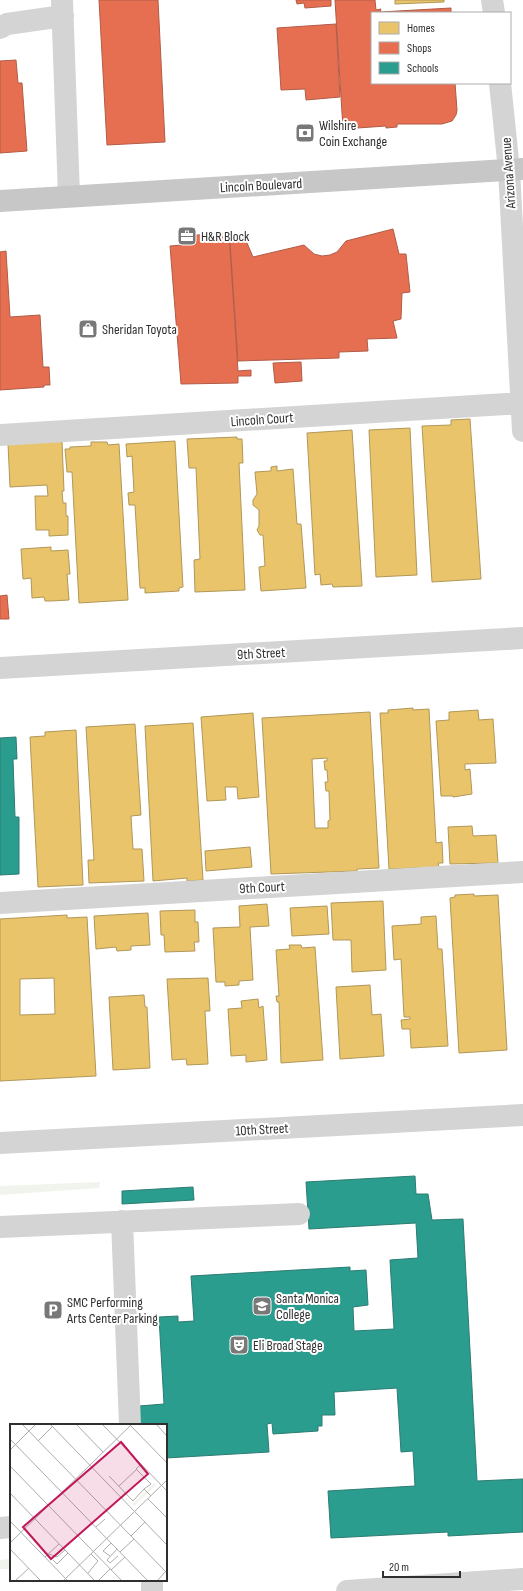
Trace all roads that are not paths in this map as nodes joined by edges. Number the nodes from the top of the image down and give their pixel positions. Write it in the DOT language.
graph roads {
  1 [pos="492,0"];
  2 [pos="63,8"];
  3 [pos="494,12"];
  4 [pos="0,28"];
  5 [pos="500,84"];
  6 [pos="516,170"];
  7 [pos="69,196"];
  8 [pos="0,200"];
  9 [pos="522,403"];
  10 [pos="523,431"];
  11 [pos="0,436"];
  12 [pos="523,638"];
  13 [pos="0,668"];
  14 [pos="523,872"];
  15 [pos="0,903"];
  16 [pos="523,1115"];
  17 [pos="0,1143"];
  18 [pos="298,1214"];
  19 [pos="122,1222"];
  20 [pos="0,1227"];
  21 [pos="130,1424"];
  22 [pos="10,1527"];
  23 [pos="0,1528"];
  24 [pos="523,1580"];
  25 [pos="347,1591"];
  1 -- 3 [label="street"];
  2 -- 4 [label="street"];
  2 -- 7 [label="street"];
  5 -- 6 [label="street, Arizona Avenue"];
  6 -- 7 [label="main road, Lincoln Boulevard"];
  6 -- 9 [label="street, Arizona Avenue"];
  7 -- 8 [label="main road, Lincoln Boulevard"];
  9 -- 10 [label="street, Arizona Avenue"];
  9 -- 11 [label="street, Lincoln Court"];
  12 -- 13 [label="street, 9th Street"];
  14 -- 15 [label="street, 9th Court"];
  16 -- 17 [label="street, 10th Street"];
  18 -- 19 [label="street"];
  19 -- 20 [label="street"];
  19 -- 21 [label="street"];
  22 -- 23 [label="street"];
  24 -- 25 [label="street"];
}
